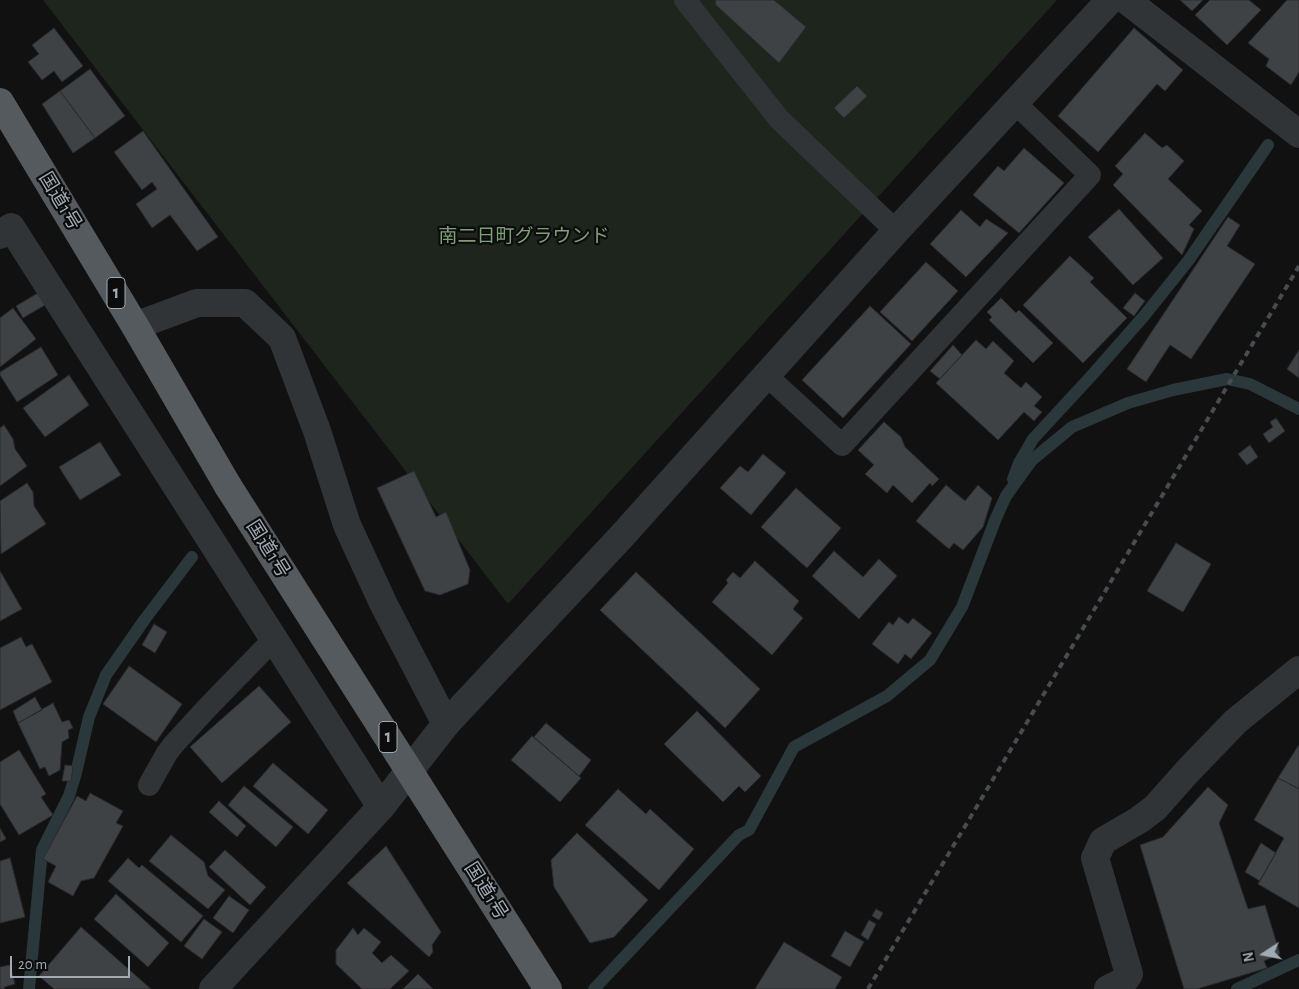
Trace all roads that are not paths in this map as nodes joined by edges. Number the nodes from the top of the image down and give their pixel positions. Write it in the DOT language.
graph roads {
  1 [pos="685,0"];
  2 [pos="1110,0"];
  3 [pos="1126,0"];
  4 [pos="0,102"];
  5 [pos="1015,103"];
  6 [pos="1299,134"];
  7 [pos="896,231"];
  8 [pos="0,235"];
  9 [pos="135,326"];
  10 [pos="766,375"];
  11 [pos="274,640"];
  12 [pos="1299,670"];
  13 [pos="446,724"];
  14 [pos="149,785"];
  15 [pos="381,807"];
  16 [pos="213,989"];
  17 [pos="548,989"];
  18 [pos="1108,989"];
  1 -- 7 [label="lane"];
  2 -- 5 [label="street"];
  3 -- 6 [label="street"];
  4 -- 9 [label="highway, 国道1号 / 1"];
  5 -- 7 [label="street"];
  5 -- 10 [label="lane"];
  7 -- 10 [label="street"];
  8 -- 11 [label="street"];
  9 -- 13 [label="street"];
  9 -- 17 [label="highway, 国道1号 / 1, bridge"];
  10 -- 13 [label="street"];
  11 -- 14 [label="lane"];
  11 -- 15 [label="street"];
  12 -- 18 [label="street"];
  13 -- 15 [label="street"];
  15 -- 16 [label="street"];
}
